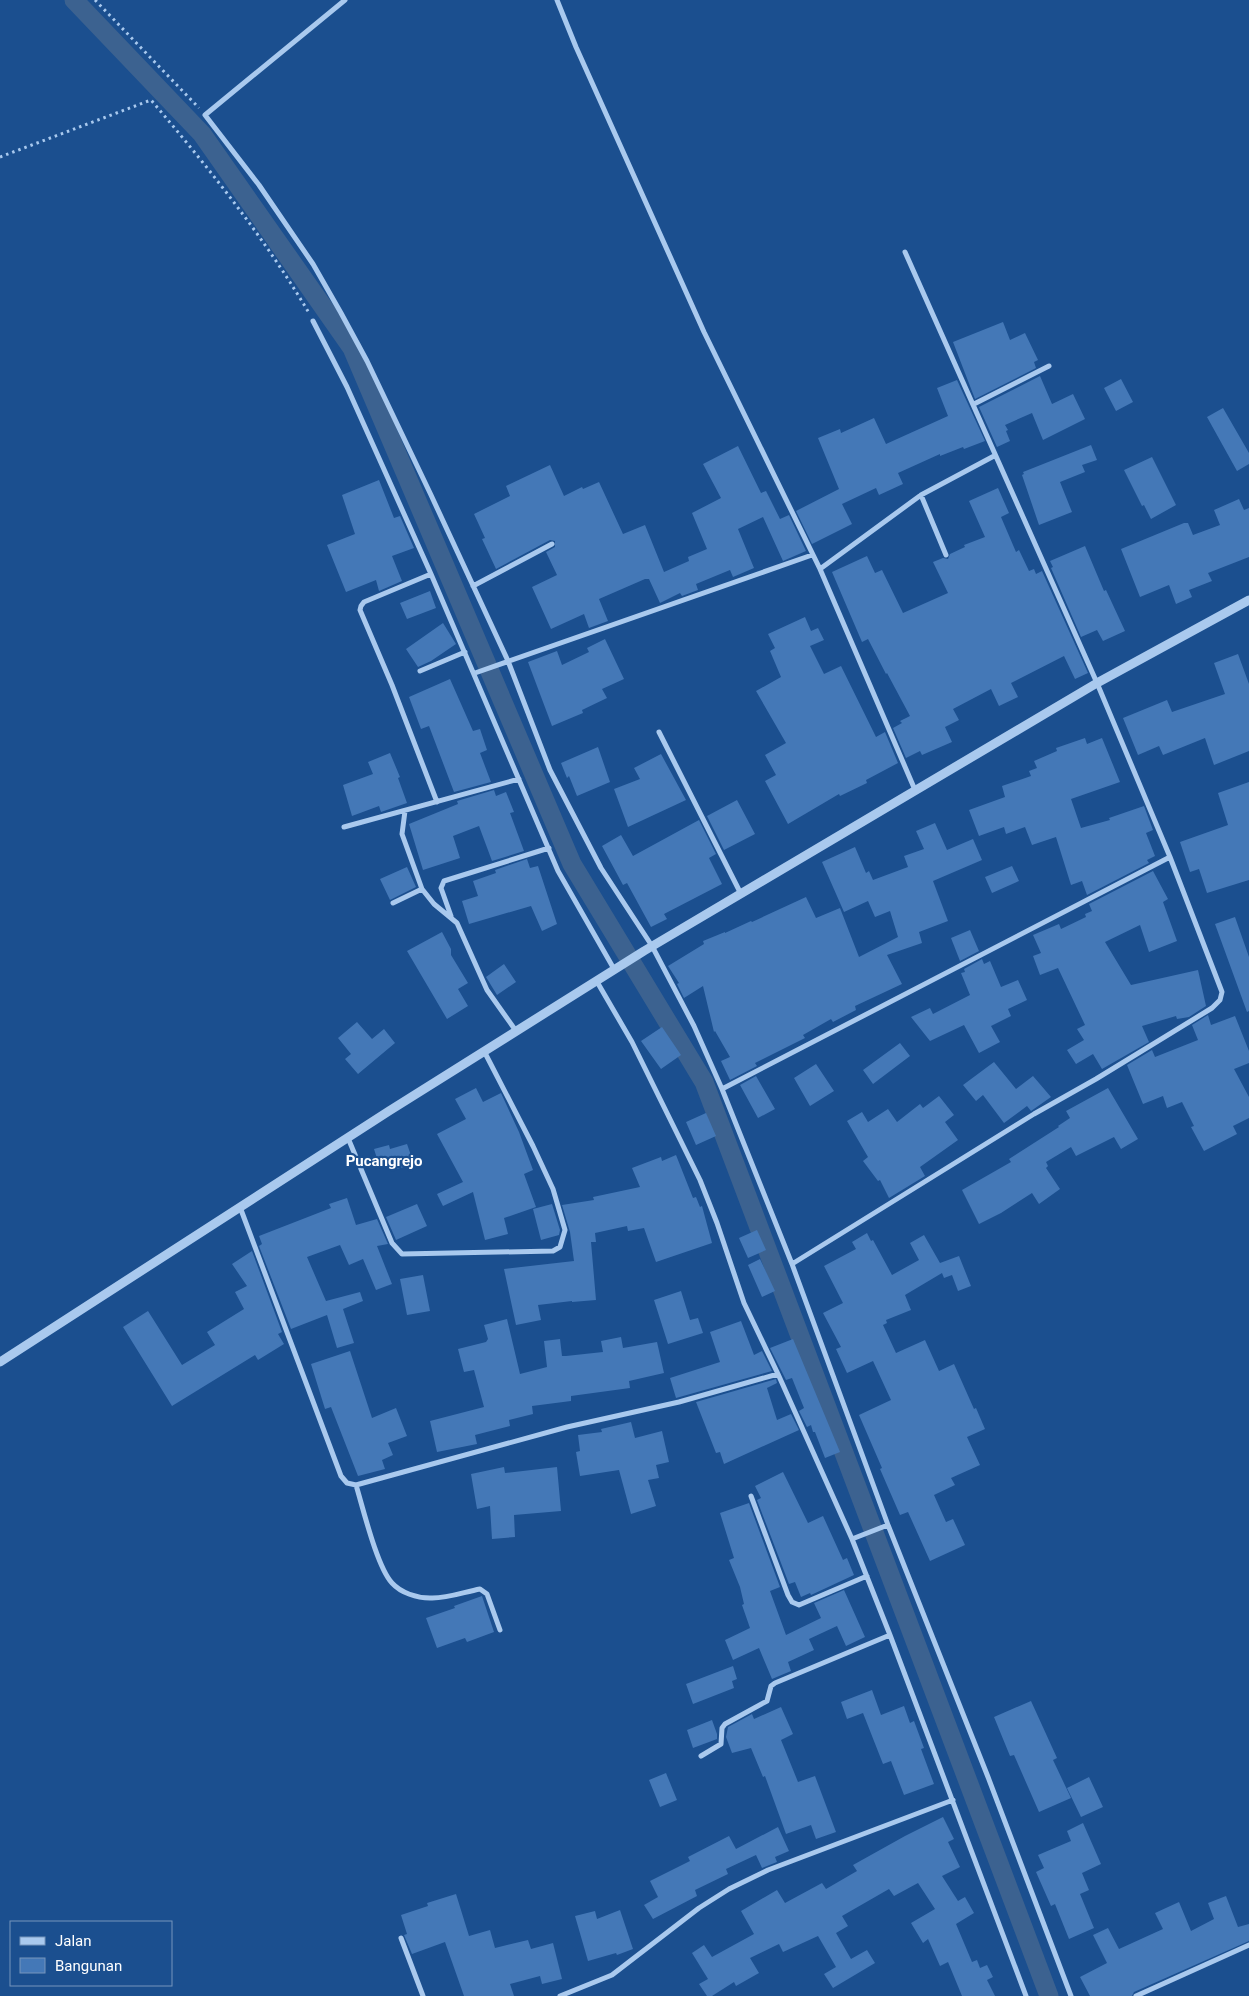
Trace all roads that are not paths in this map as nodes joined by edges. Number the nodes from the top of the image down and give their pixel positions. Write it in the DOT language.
graph roads {
  1 [pos="345,0"];
  2 [pos="557,0"];
  3 [pos="905,252"];
  4 [pos="313,321"];
  5 [pos="1049,366"];
  6 [pos="974,404"];
  7 [pos="994,456"];
  8 [pos="921,495"];
  9 [pos="552,544"];
  10 [pos="812,555"];
  11 [pos="946,555"];
  12 [pos="820,569"];
  13 [pos="431,574"];
  14 [pos="473,586"];
  15 [pos="1249,600"];
  16 [pos="465,652"];
  17 [pos="508,662"];
  18 [pos="420,671"];
  19 [pos="474,673"];
  20 [pos="1097,683"];
  21 [pos="659,732"];
  22 [pos="519,779"];
  23 [pos="915,790"];
  24 [pos="436,802"];
  25 [pos="405,811"];
  26 [pos="344,827"];
  27 [pos="548,848"];
  28 [pos="1170,857"];
  29 [pos="422,890"];
  30 [pos="741,894"];
  31 [pos="393,903"];
  32 [pos="452,918"];
  33 [pos="648,948"];
  34 [pos="616,968"];
  35 [pos="596,980"];
  36 [pos="516,1031"];
  37 [pos="484,1051"];
  38 [pos="722,1089"];
  39 [pos="348,1138"];
  40 [pos="240,1208"];
  41 [pos="792,1264"];
  42 [pos="0,1362"];
  43 [pos="778,1374"];
  44 [pos="356,1485"];
  45 [pos="751,1496"];
  46 [pos="888,1525"];
  47 [pos="852,1539"];
  48 [pos="867,1576"];
  49 [pos="500,1630"];
  50 [pos="890,1635"];
  51 [pos="701,1756"];
  52 [pos="953,1800"];
  53 [pos="401,1938"];
  54 [pos="1249,1946"];
  55 [pos="423,1996"];
  56 [pos="560,1996"];
  57 [pos="1026,1996"];
  58 [pos="1071,1996"];
  59 [pos="1136,1996"];
  1 -- 14 [label="street"];
  2 -- 10 [label="street"];
  3 -- 6 [label="street"];
  4 -- 13 [label="street"];
  5 -- 6 [label="street"];
  6 -- 7 [label="street"];
  7 -- 8 [label="street"];
  7 -- 20 [label="street"];
  8 -- 11 [label="street"];
  8 -- 12 [label="street"];
  9 -- 14 [label="street"];
  10 -- 12 [label="street"];
  10 -- 17 [label="street"];
  12 -- 23 [label="street"];
  13 -- 16 [label="street"];
  13 -- 24 [label="street"];
  14 -- 17 [label="street"];
  15 -- 20 [label="street"];
  16 -- 18 [label="street"];
  16 -- 19 [label="street"];
  17 -- 19 [label="street"];
  17 -- 33 [label="street"];
  19 -- 22 [label="street"];
  20 -- 23 [label="street"];
  20 -- 28 [label="street"];
  21 -- 30 [label="street"];
  22 -- 24 [label="street"];
  22 -- 27 [label="street"];
  23 -- 30 [label="street"];
  24 -- 25 [label="street"];
  25 -- 26 [label="street"];
  25 -- 29 [label="street"];
  27 -- 32 [label="street"];
  27 -- 34 [label="street"];
  28 -- 38 [label="street"];
  28 -- 41 [label="street"];
  29 -- 31 [label="street"];
  29 -- 32 [label="street"];
  30 -- 33 [label="street"];
  32 -- 36 [label="street"];
  33 -- 34 [label="street"];
  33 -- 38 [label="street"];
  34 -- 35 [label="street"];
  35 -- 36 [label="street"];
  35 -- 43 [label="street"];
  36 -- 37 [label="street"];
  37 -- 39 [label="street"];
  37 -- 39 [label="street"];
  38 -- 41 [label="street"];
  39 -- 40 [label="street"];
  40 -- 42 [label="street"];
  40 -- 44 [label="street"];
  41 -- 46 [label="street"];
  43 -- 44 [label="street"];
  43 -- 47 [label="street"];
  44 -- 49 [label="street"];
  45 -- 48 [label="street"];
  46 -- 47 [label="street"];
  46 -- 58 [label="street"];
  47 -- 48 [label="street"];
  48 -- 50 [label="street"];
  50 -- 51 [label="street"];
  50 -- 52 [label="street"];
  52 -- 56 [label="street"];
  52 -- 57 [label="street"];
  53 -- 55 [label="street"];
  54 -- 59 [label="street"];
}
